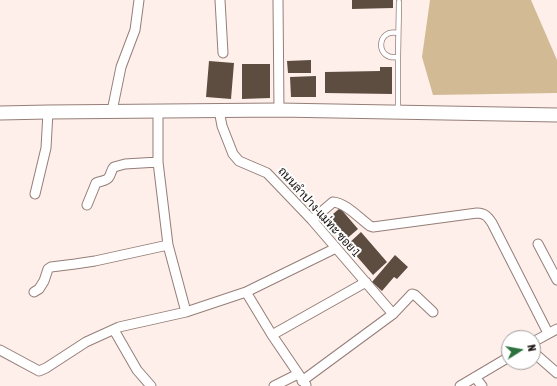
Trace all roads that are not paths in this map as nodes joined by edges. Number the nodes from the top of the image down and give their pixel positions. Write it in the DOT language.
graph roads {
  1 [pos="139,0"];
  2 [pos="220,0"];
  3 [pos="278,0"];
  4 [pos="399,2"];
  5 [pos="398,33"];
  6 [pos="223,53"];
  7 [pos="398,57"];
  8 [pos="219,110"];
  9 [pos="279,110"];
  10 [pos="112,111"];
  11 [pos="158,111"];
  12 [pos="48,112"];
  13 [pos="398,112"];
  14 [pos="0,113"];
  15 [pos="557,115"];
  16 [pos="158,162"];
  17 [pos="35,194"];
  18 [pos="87,205"];
  19 [pos="312,220"];
  20 [pos="538,244"];
  21 [pos="168,245"];
  22 [pos="336,248"];
  23 [pos="557,280"];
  24 [pos="366,282"];
  25 [pos="34,292"];
  26 [pos="246,292"];
  27 [pos="186,312"];
  28 [pos="433,312"];
  29 [pos="393,314"];
  30 [pos="557,329"];
  31 [pos="114,330"];
  32 [pos="548,334"];
  33 [pos="272,335"];
  34 [pos="541,338"];
  35 [pos="0,350"];
  36 [pos="541,359"];
  37 [pos="501,362"];
  38 [pos="557,373"];
  39 [pos="475,377"];
  40 [pos="302,380"];
  41 [pos="151,386"];
  42 [pos="274,386"];
  43 [pos="460,386"];
  44 [pos="482,386"];
  1 -- 10 [label="street"];
  2 -- 6 [label="street"];
  3 -- 9 [label="street"];
  4 -- 5 [label="lane"];
  5 -- 7 [label="lane"];
  5 -- 7 [label="lane"];
  7 -- 13 [label="lane"];
  8 -- 9 [label="main road"];
  8 -- 11 [label="main road"];
  8 -- 19 [label="street, ถนนลำปาง-แม่ทะ ซอย 1"];
  9 -- 13 [label="main road"];
  10 -- 11 [label="main road"];
  10 -- 12 [label="main road"];
  11 -- 16 [label="street"];
  12 -- 14 [label="main road"];
  12 -- 17 [label="street"];
  13 -- 15 [label="main road"];
  16 -- 18 [label="street"];
  16 -- 21 [label="street"];
  19 -- 22 [label="street, ถนนลำปาง-แม่ทะ ซอย 1"];
  19 -- 32 [label="street"];
  20 -- 23 [label="street"];
  21 -- 25 [label="street"];
  21 -- 27 [label="street"];
  22 -- 24 [label="street, ถนนลำปาง-แม่ทะ ซอย 1"];
  22 -- 26 [label="street"];
  24 -- 29 [label="street, ถนนลำปาง-แม่ทะ ซอย 1"];
  24 -- 33 [label="street"];
  26 -- 27 [label="street"];
  26 -- 33 [label="street"];
  27 -- 31 [label="street"];
  28 -- 29 [label="street"];
  29 -- 40 [label="street"];
  30 -- 32 [label="street"];
  31 -- 35 [label="street"];
  31 -- 41 [label="street"];
  32 -- 34 [label="street"];
  33 -- 40 [label="street"];
  36 -- 38 [label="street"];
  37 -- 39 [label="street"];
  39 -- 43 [label="street"];
  39 -- 44 [label="street"];
  40 -- 42 [label="street"];
}
